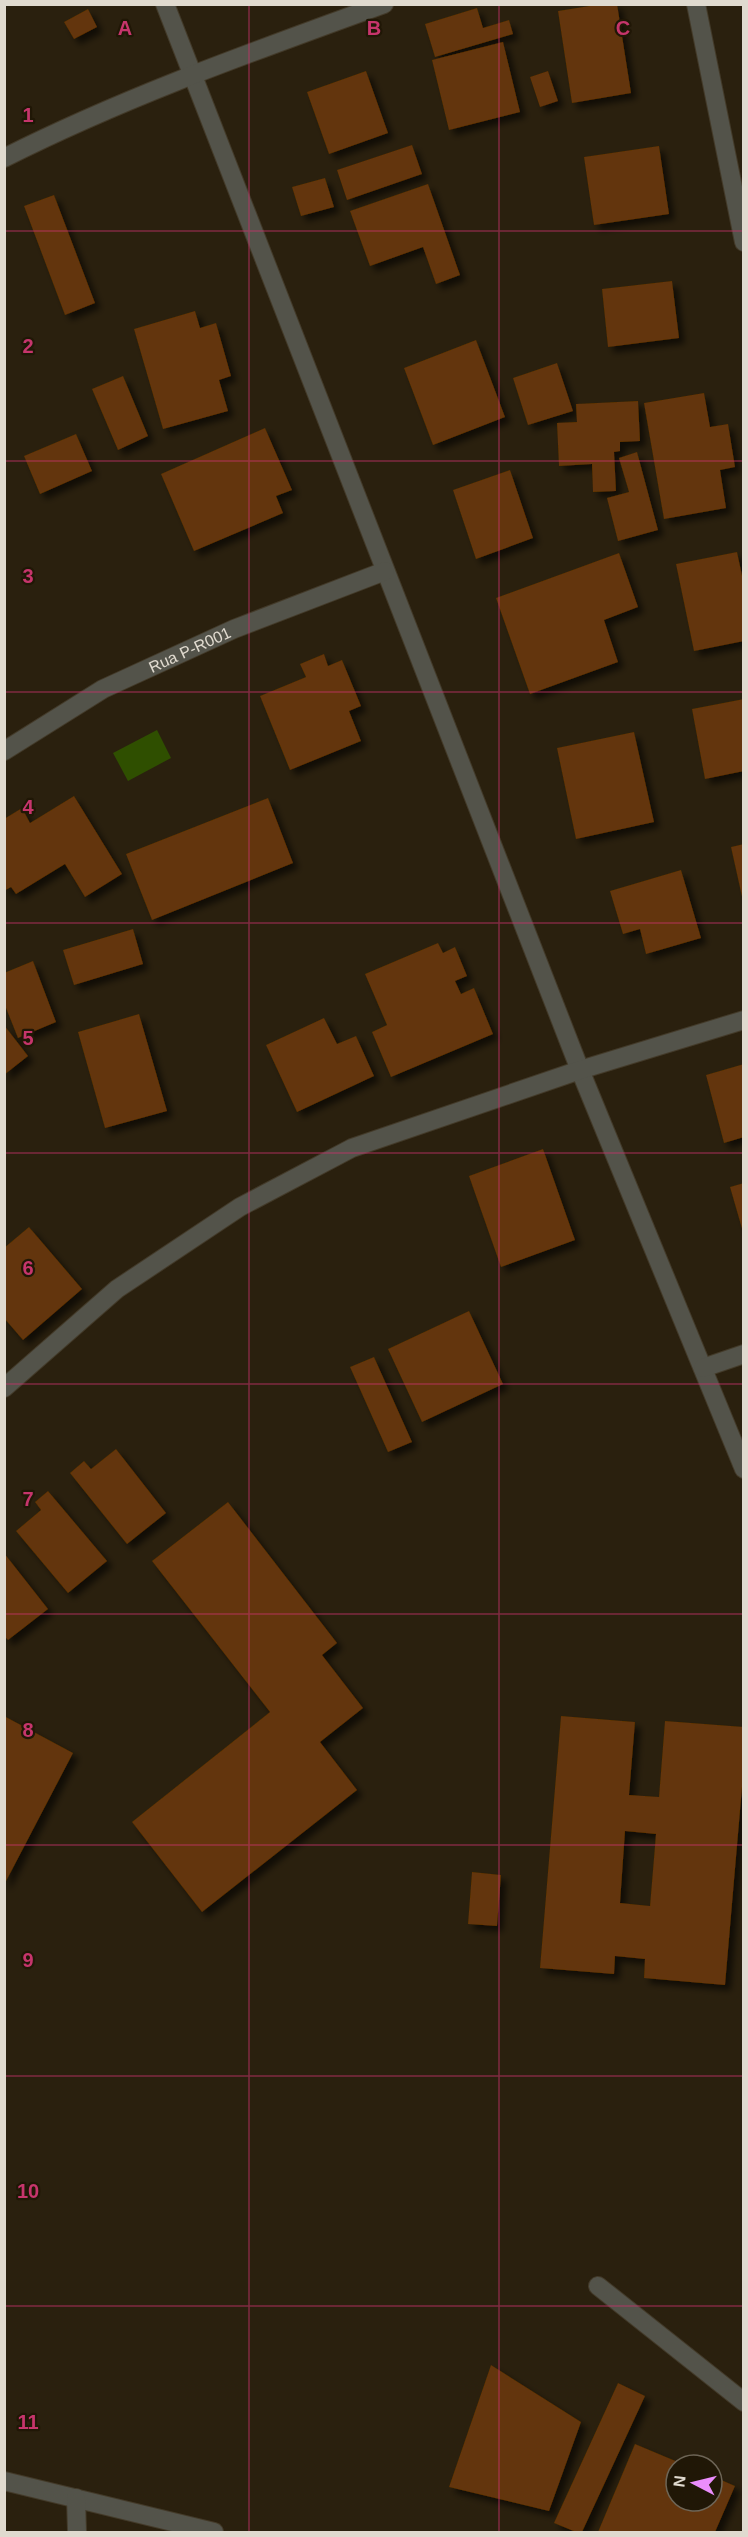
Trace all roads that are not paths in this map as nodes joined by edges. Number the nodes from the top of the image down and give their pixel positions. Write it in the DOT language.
graph roads {
  1 [pos="165,4"];
  2 [pos="384,4"];
  3 [pos="696,4"];
  4 [pos="192,74"];
  5 [pos="4,158"];
  6 [pos="744,242"];
  7 [pos="385,571"];
  8 [pos="4,752"];
  9 [pos="744,1020"];
  10 [pos="580,1070"];
  11 [pos="744,1354"];
  12 [pos="703,1368"];
  13 [pos="8,1378"];
  14 [pos="744,1468"];
  15 [pos="598,2286"];
  16 [pos="744,2402"];
  17 [pos="4,2481"];
  18 [pos="76,2498"];
  19 [pos="186,2530"];
  20 [pos="77,2532"];
  21 [pos="214,2532"];
  1 -- 4 [label="street"];
  2 -- 4 [label="street"];
  3 -- 6 [label="street"];
  4 -- 5 [label="street"];
  4 -- 7 [label="street"];
  7 -- 8 [label="street, Rua P-R001"];
  7 -- 10 [label="street"];
  9 -- 10 [label="street"];
  10 -- 12 [label="street"];
  10 -- 13 [label="street"];
  11 -- 12 [label="street"];
  12 -- 14 [label="street"];
  15 -- 16 [label="street"];
  17 -- 18 [label="street"];
  18 -- 19 [label="street"];
  18 -- 20 [label="street"];
  19 -- 21 [label="street"];
}
